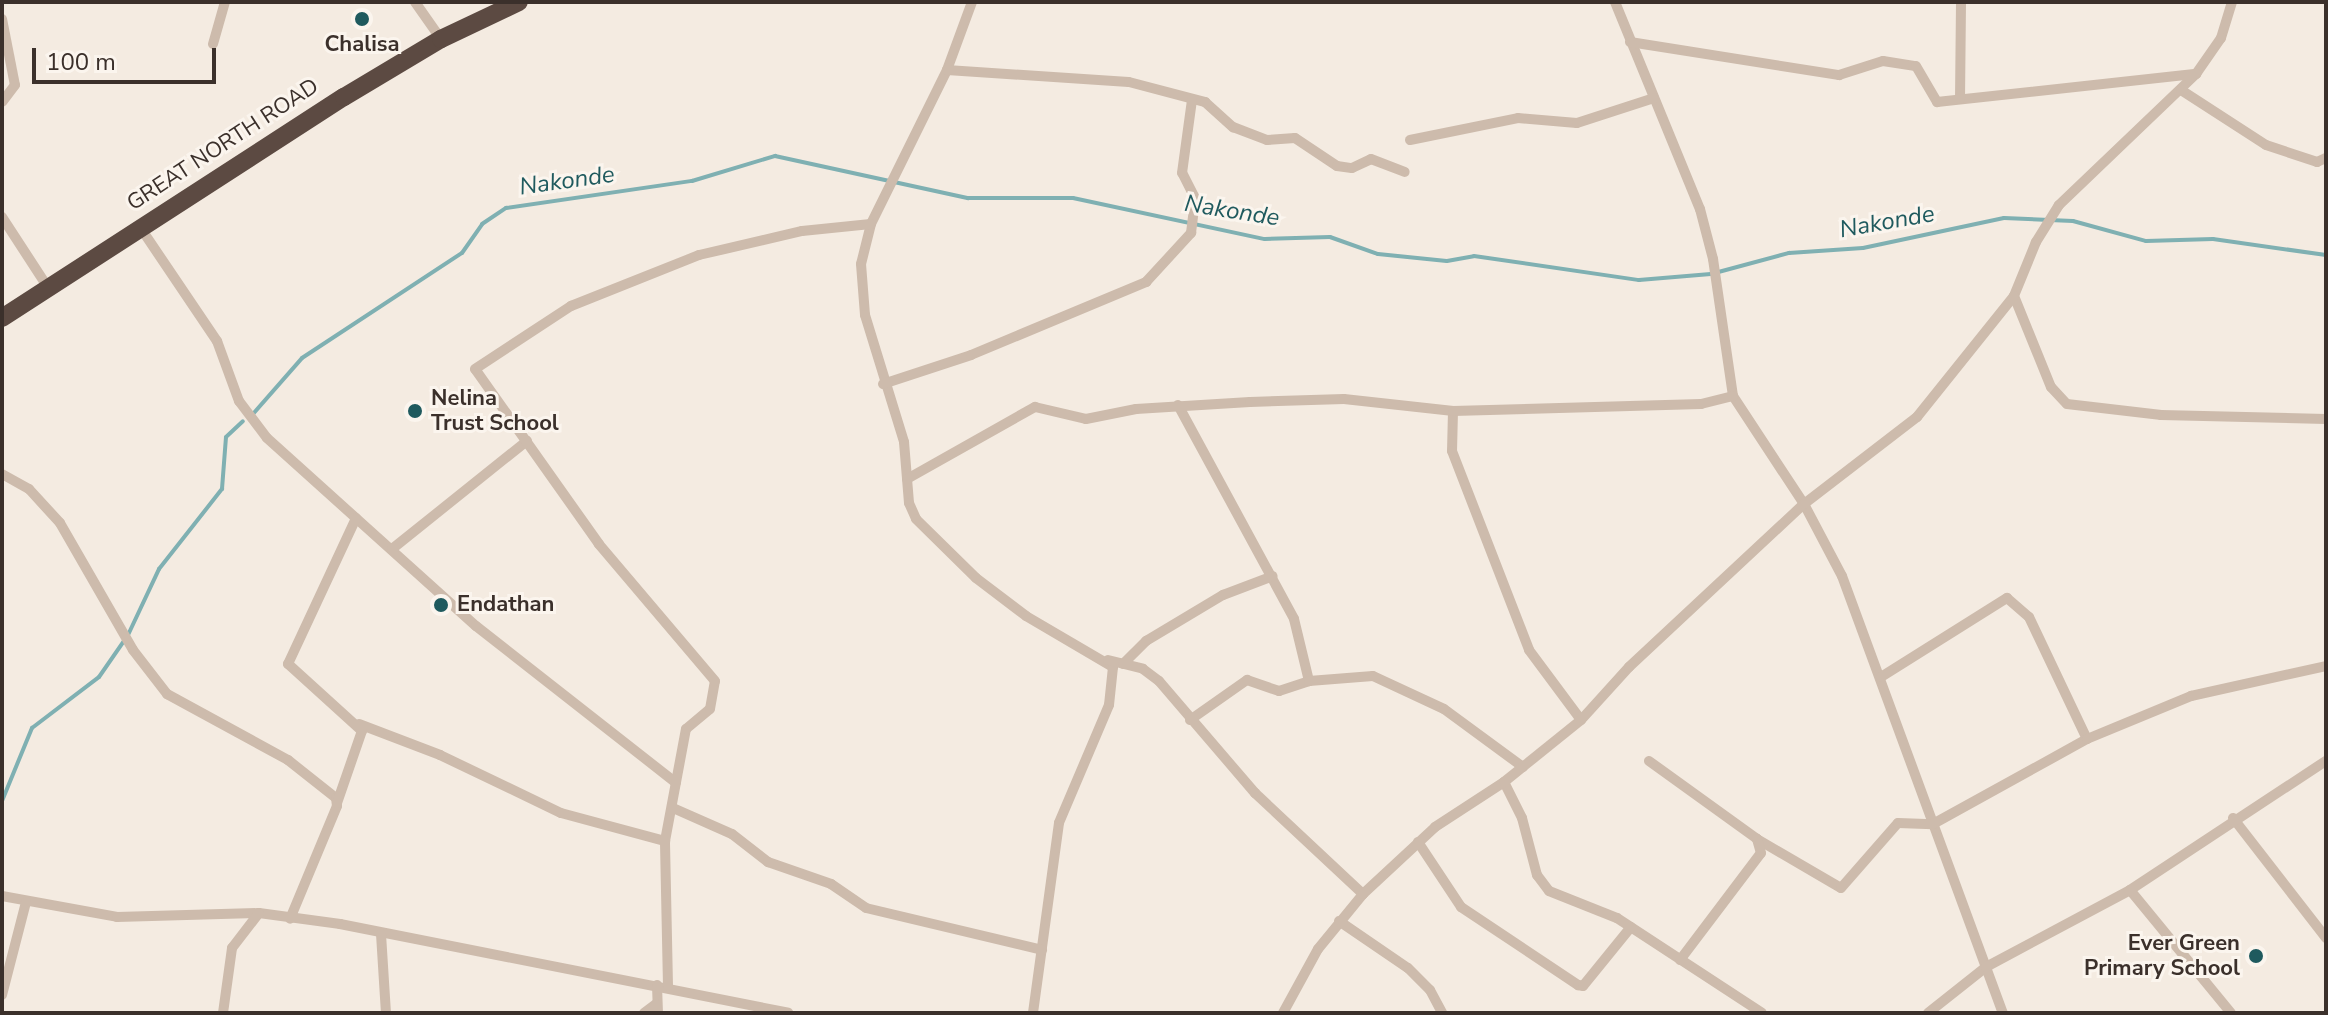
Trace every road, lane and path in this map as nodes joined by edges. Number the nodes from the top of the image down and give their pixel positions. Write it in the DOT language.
graph roads {
  1 [pos="225,2"];
  2 [pos="415,2"];
  3 [pos="519,2"];
  4 [pos="972,2"];
  5 [pos="1615,2"];
  6 [pos="1961,2"];
  7 [pos="2232,2"];
  8 [pos="2,19"];
  9 [pos="441,39"];
  10 [pos="1630,42"];
  11 [pos="213,44"];
  12 [pos="947,70"];
  13 [pos="2196,74"];
  14 [pos="2181,90"];
  15 [pos="1654,98"];
  16 [pos="1960,99"];
  17 [pos="1192,100"];
  18 [pos="2,102"];
  19 [pos="1410,140"];
  20 [pos="2326,158"];
  21 [pos="1405,172"];
  22 [pos="2,217"];
  23 [pos="871,224"];
  24 [pos="140,227"];
  25 [pos="47,286"];
  26 [pos="2014,296"];
  27 [pos="2,318"];
  28 [pos="883,384"];
  29 [pos="1733,396"];
  30 [pos="1178,405"];
  31 [pos="1453,411"];
  32 [pos="2326,419"];
  33 [pos="527,441"];
  34 [pos="2,474"];
  35 [pos="907,479"];
  36 [pos="1804,504"];
  37 [pos="356,518"];
  38 [pos="392,549"];
  39 [pos="1273,576"];
  40 [pos="1108,660"];
  41 [pos="1123,664"];
  42 [pos="2326,666"];
  43 [pos="1881,677"];
  44 [pos="1309,681"];
  45 [pos="1190,720"];
  46 [pos="1581,720"];
  47 [pos="359,724"];
  48 [pos="2087,739"];
  49 [pos="1649,761"];
  50 [pos="2326,761"];
  51 [pos="1523,767"];
  52 [pos="1504,782"];
  53 [pos="676,783"];
  54 [pos="337,803"];
  55 [pos="673,808"];
  56 [pos="2233,818"];
  57 [pos="1933,824"];
  58 [pos="1757,839"];
  59 [pos="665,841"];
  60 [pos="1418,842"];
  61 [pos="2130,890"];
  62 [pos="1363,894"];
  63 [pos="2,896"];
  64 [pos="26,902"];
  65 [pos="259,913"];
  66 [pos="290,919"];
  67 [pos="1339,921"];
  68 [pos="1631,927"];
  69 [pos="381,934"];
  70 [pos="2326,938"];
  71 [pos="1042,950"];
  72 [pos="1680,960"];
  73 [pos="1986,967"];
  74 [pos="662,986"];
  75 [pos="2,995"];
  76 [pos="657,1008"];
  77 [pos="223,1013"];
  78 [pos="386,1013"];
  79 [pos="644,1013"];
  80 [pos="788,1013"];
  81 [pos="1033,1013"];
  82 [pos="1283,1013"];
  83 [pos="1442,1013"];
  84 [pos="1762,1013"];
  85 [pos="1928,1013"];
  86 [pos="2003,1013"];
  87 [pos="2231,1013"];
  1 -- 11 [label="street"];
  2 -- 9 [label="street"];
  3 -- 9 [label="highway, GREAT NORTH ROAD"];
  4 -- 12 [label="street"];
  5 -- 10 [label="street"];
  6 -- 16 [label="street"];
  7 -- 13 [label="street"];
  8 -- 18 [label="street"];
  9 -- 24 [label="highway, GREAT NORTH ROAD"];
  10 -- 15 [label="street"];
  10 -- 16 [label="street"];
  12 -- 17 [label="street"];
  12 -- 23 [label="street"];
  13 -- 14 [label="street"];
  13 -- 16 [label="street"];
  14 -- 20 [label="street"];
  14 -- 26 [label="street"];
  15 -- 19 [label="street"];
  15 -- 29 [label="street"];
  17 -- 21 [label="street"];
  17 -- 28 [label="street"];
  22 -- 25 [label="street"];
  23 -- 28 [label="street"];
  23 -- 33 [label="street"];
  24 -- 25 [label="highway, GREAT NORTH ROAD"];
  24 -- 37 [label="street"];
  25 -- 27 [label="highway, GREAT NORTH ROAD"];
  26 -- 32 [label="street"];
  26 -- 36 [label="street"];
  28 -- 35 [label="street"];
  29 -- 31 [label="street"];
  29 -- 36 [label="street"];
  30 -- 31 [label="street"];
  30 -- 35 [label="street"];
  30 -- 39 [label="street"];
  31 -- 46 [label="street"];
  33 -- 38 [label="street"];
  33 -- 53 [label="street"];
  34 -- 54 [label="street"];
  35 -- 40 [label="street"];
  36 -- 43 [label="street"];
  36 -- 46 [label="street"];
  37 -- 38 [label="street"];
  37 -- 47 [label="street"];
  38 -- 53 [label="street"];
  39 -- 41 [label="street"];
  39 -- 44 [label="street"];
  40 -- 41 [label="street"];
  40 -- 71 [label="street"];
  41 -- 45 [label="street"];
  42 -- 48 [label="street"];
  43 -- 48 [label="street"];
  43 -- 57 [label="street"];
  44 -- 45 [label="street"];
  44 -- 51 [label="street"];
  45 -- 62 [label="street"];
  46 -- 51 [label="street"];
  47 -- 54 [label="street"];
  47 -- 59 [label="street"];
  48 -- 57 [label="street"];
  49 -- 58 [label="street"];
  50 -- 56 [label="street"];
  51 -- 52 [label="street"];
  52 -- 60 [label="street"];
  52 -- 68 [label="street"];
  53 -- 55 [label="street"];
  54 -- 66 [label="street"];
  55 -- 59 [label="street"];
  55 -- 71 [label="street"];
  56 -- 61 [label="street"];
  56 -- 70 [label="street"];
  57 -- 58 [label="street"];
  57 -- 73 [label="street"];
  58 -- 72 [label="street"];
  59 -- 74 [label="street"];
  60 -- 62 [label="street"];
  60 -- 68 [label="street"];
  61 -- 73 [label="street"];
  61 -- 87 [label="street"];
  62 -- 67 [label="street"];
  63 -- 64 [label="street"];
  64 -- 65 [label="street"];
  64 -- 75 [label="street"];
  65 -- 66 [label="street"];
  65 -- 77 [label="street"];
  66 -- 69 [label="street"];
  67 -- 82 [label="street"];
  67 -- 83 [label="street"];
  68 -- 72 [label="street"];
  69 -- 74 [label="street"];
  69 -- 78 [label="street"];
  71 -- 81 [label="street"];
  72 -- 84 [label="street"];
  73 -- 85 [label="street"];
  73 -- 86 [label="street"];
  74 -- 76 [label="street"];
  74 -- 80 [label="street"];
  76 -- 79 [label="street"];
}
